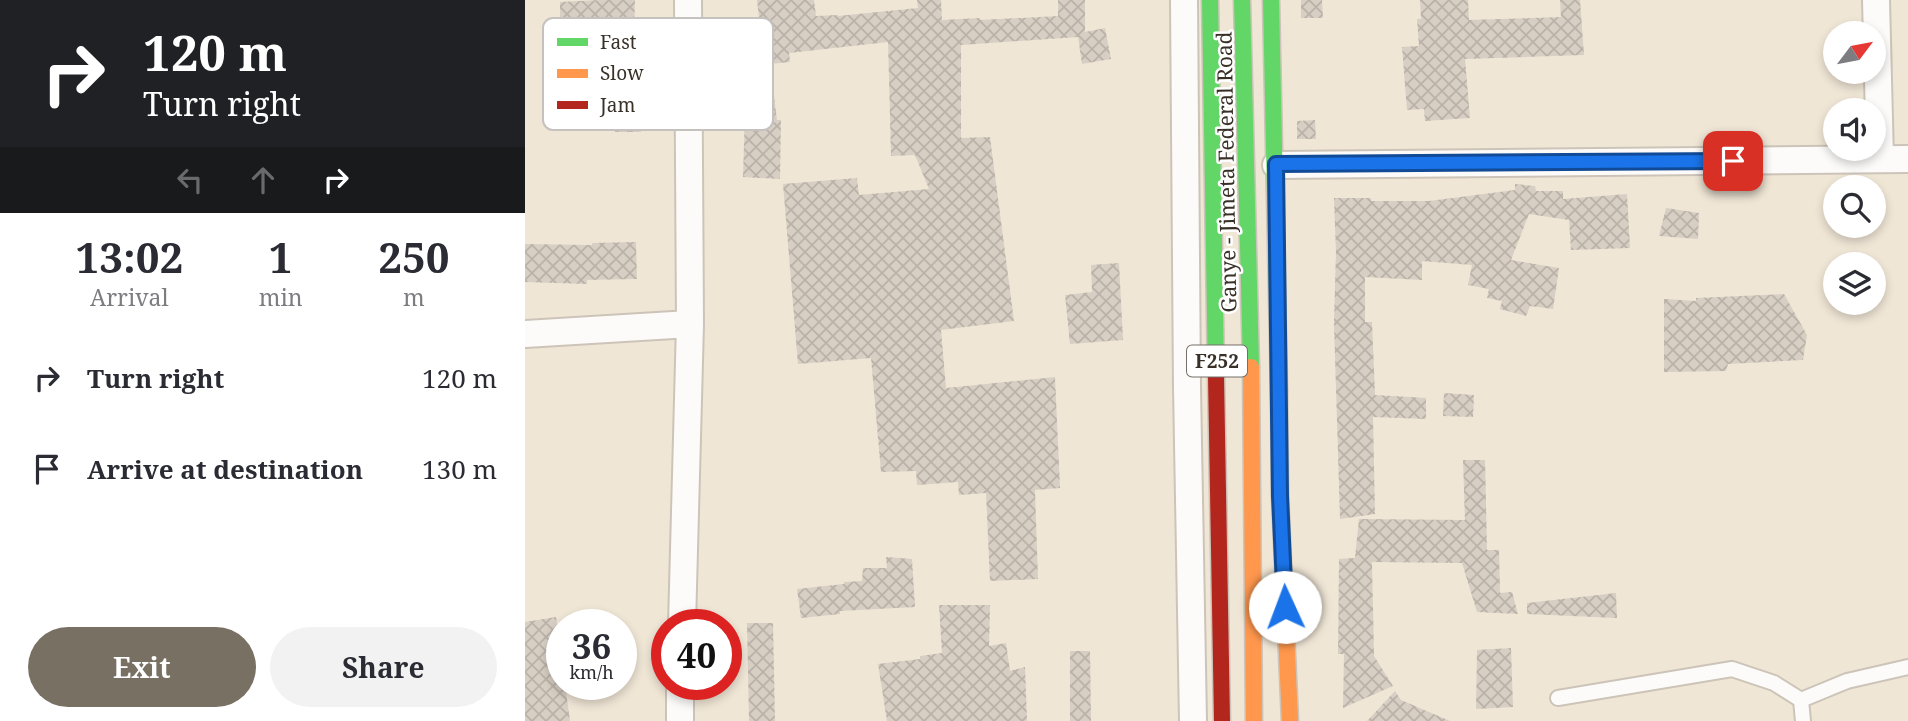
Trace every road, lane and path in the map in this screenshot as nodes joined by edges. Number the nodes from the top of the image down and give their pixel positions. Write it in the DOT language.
graph roads {
  1 [pos="688,0"];
  2 [pos="1184,0"];
  3 [pos="1210,0"];
  4 [pos="1243,0"];
  5 [pos="1271,0"];
  6 [pos="1876,0"];
  7 [pos="688,18"];
  8 [pos="1878,98"];
  9 [pos="689,130"];
  10 [pos="1823,159"];
  11 [pos="1886,159"];
  12 [pos="1908,159"];
  13 [pos="1276,164"];
  14 [pos="690,324"];
  15 [pos="525,334"];
  16 [pos="682,609"];
  17 [pos="1908,667"];
  18 [pos="1558,698"];
  19 [pos="680,700"];
  20 [pos="1801,701"];
  21 [pos="1290,720"];
  22 [pos="680,721"];
  23 [pos="1193,721"];
  24 [pos="1223,721"];
  25 [pos="1254,721"];
  26 [pos="1803,721"];
  1 -- 7 [label="street"];
  2 -- 23 [label="street"];
  3 -- 24 [label="main road, Ganye - Jimeta Federal Road / F252"];
  4 -- 25 [label="main road, Ganye - Jimeta Federal Road / F252"];
  5 -- 13 [label="main road"];
  6 -- 8 [label="street"];
  9 -- 14 [label="street"];
  10 -- 13 [label="street"];
  11 -- 12 [label="street"];
  13 -- 21 [label="main road"];
  14 -- 15 [label="street"];
  14 -- 16 [label="street"];
  17 -- 20 [label="lane"];
  18 -- 20 [label="lane"];
  19 -- 22 [label="street"];
  20 -- 26 [label="lane"];
}
